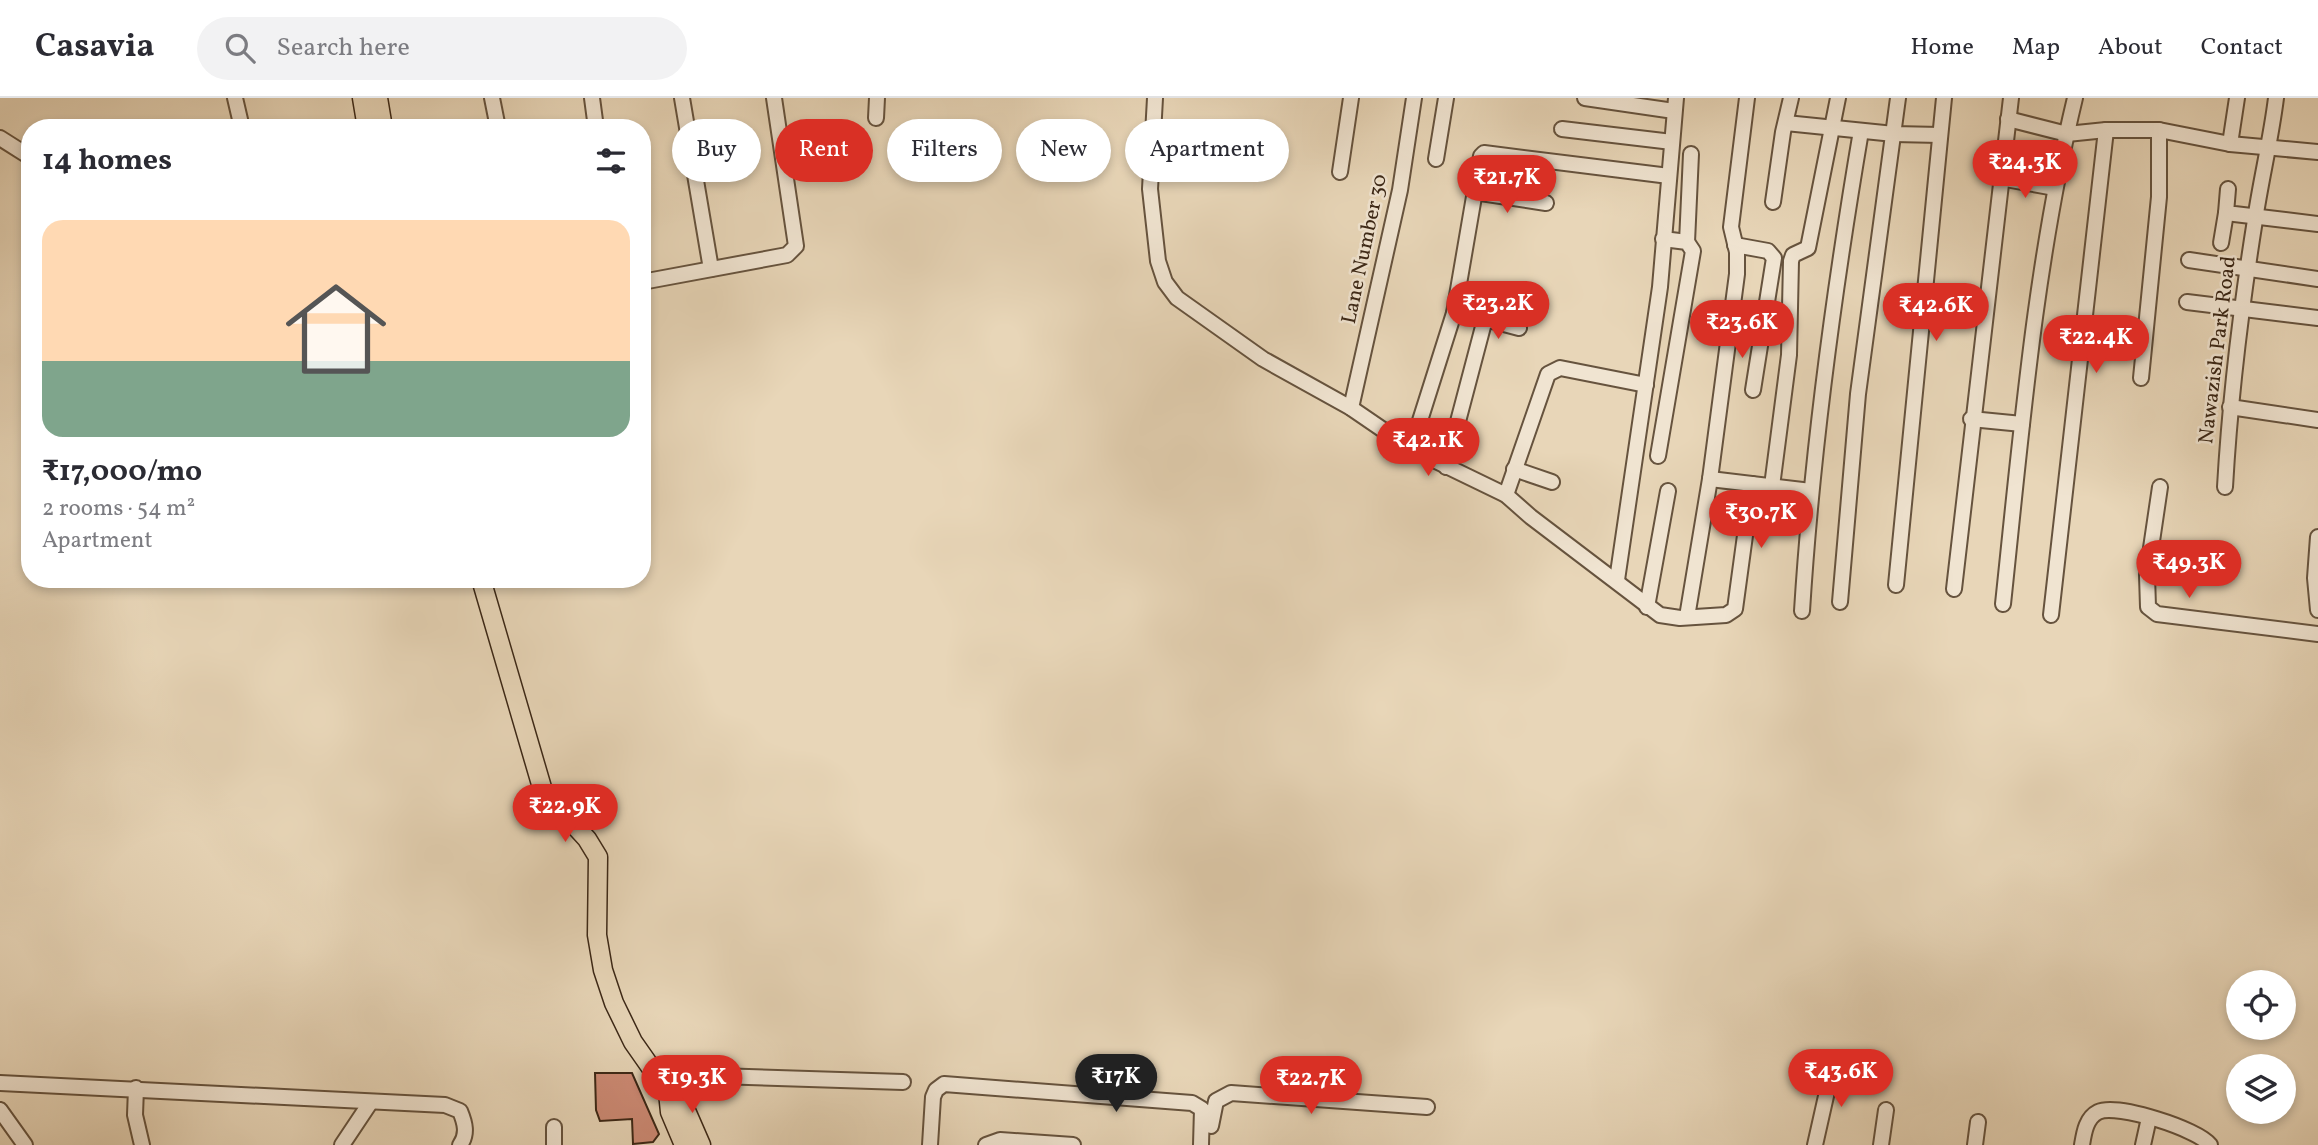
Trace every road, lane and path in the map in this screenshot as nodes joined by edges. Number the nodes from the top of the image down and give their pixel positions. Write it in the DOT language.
graph roads {
  1 [pos="235,98"];
  2 [pos="362,98"];
  3 [pos="378,98"];
  4 [pos="492,98"];
  5 [pos="592,98"];
  6 [pos="682,98"];
  7 [pos="774,98"];
  8 [pos="877,98"];
  9 [pos="1154,98"];
  10 [pos="1351,98"];
  11 [pos="1415,98"];
  12 [pos="1446,98"];
  13 [pos="1585,98"];
  14 [pos="1747,98"];
  15 [pos="1791,98"];
  16 [pos="1838,98"];
  17 [pos="1898,98"];
  18 [pos="1944,98"];
  19 [pos="2011,98"];
  20 [pos="2076,98"];
  21 [pos="2237,98"];
  22 [pos="2276,98"];
  23 [pos="1675,104"];
  24 [pos="876,118"];
  25 [pos="240,119"];
  26 [pos="366,119"];
  27 [pos="382,119"];
  28 [pos="496,119"];
  29 [pos="596,119"];
  30 [pos="2008,119"];
  31 [pos="1786,123"];
  32 [pos="1562,129"];
  33 [pos="1832,130"];
  34 [pos="2106,130"];
  35 [pos="2159,130"];
  36 [pos="1861,131"];
  37 [pos="1894,134"];
  38 [pos="2067,134"];
  39 [pos="1940,135"];
  40 [pos="0,138"];
  41 [pos="1671,142"];
  42 [pos="2230,144"];
  43 [pos="2270,148"];
  44 [pos="21,151"];
  45 [pos="2318,152"];
  46 [pos="1691,154"];
  47 [pos="1436,159"];
  48 [pos="1340,172"];
  49 [pos="1669,176"];
  50 [pos="2000,178"];
  51 [pos="2055,188"];
  52 [pos="2228,189"];
  53 [pos="1474,192"];
  54 [pos="1773,202"];
  55 [pos="1546,203"];
  56 [pos="2226,214"];
  57 [pos="2255,217"];
  58 [pos="2318,224"];
  59 [pos="1663,239"];
  60 [pos="1687,242"];
  61 [pos="2221,243"];
  62 [pos="1735,245"];
  63 [pos="2189,260"];
  64 [pos="711,269"];
  65 [pos="2249,269"];
  66 [pos="2318,279"];
  67 [pos="651,280"];
  68 [pos="2186,302"];
  69 [pos="2244,309"];
  70 [pos="1454,313"];
  71 [pos="2318,318"];
  72 [pos="1485,319"];
  73 [pos="1519,328"];
  74 [pos="2141,378"];
  75 [pos="1646,385"];
  76 [pos="1754,390"];
  77 [pos="2230,407"];
  78 [pos="1351,408"];
  79 [pos="1971,419"];
  80 [pos="2318,420"];
  81 [pos="2022,424"];
  82 [pos="1411,449"];
  83 [pos="1658,456"];
  84 [pos="1446,467"];
  85 [pos="1514,469"];
  86 [pos="1710,479"];
  87 [pos="1552,482"];
  88 [pos="1752,484"];
  89 [pos="1772,486"];
  90 [pos="2160,487"];
  91 [pos="2225,487"];
  92 [pos="1668,491"];
  93 [pos="1811,491"];
  94 [pos="1506,495"];
  95 [pos="2318,537"];
  96 [pos="1617,580"];
  97 [pos="1896,585"];
  98 [pos="484,588"];
  99 [pos="1954,589"];
  100 [pos="1840,602"];
  101 [pos="2003,604"];
  102 [pos="1647,607"];
  103 [pos="2318,610"];
  104 [pos="1802,611"];
  105 [pos="2051,615"];
  106 [pos="1687,617"];
  107 [pos="2318,634"];
  108 [pos="1833,1065"];
  109 [pos="655,1074"];
  110 [pos="903,1082"];
  111 [pos="0,1083"];
  112 [pos="136,1088"];
  113 [pos="668,1092"];
  114 [pos="370,1103"];
  115 [pos="1427,1107"];
  116 [pos="0,1110"];
  117 [pos="1886,1110"];
  118 [pos="2150,1118"];
  119 [pos="1979,1122"];
  120 [pos="554,1126"];
  121 [pos="25,1145"];
  122 [pos="142,1145"];
  123 [pos="342,1145"];
  124 [pos="460,1145"];
  125 [pos="554,1145"];
  126 [pos="684,1145"];
  127 [pos="701,1145"];
  128 [pos="930,1145"];
  129 [pos="986,1145"];
  130 [pos="1073,1145"];
  131 [pos="1200,1145"];
  132 [pos="1209,1145"];
  133 [pos="1815,1145"];
  134 [pos="1881,1145"];
  135 [pos="1975,1145"];
  136 [pos="2082,1145"];
  137 [pos="2143,1145"];
  138 [pos="2210,1145"];
  1 -- 25 [label="street"];
  2 -- 26 [label="main road"];
  3 -- 27 [label="main road"];
  4 -- 28 [label="street"];
  5 -- 29 [label="street"];
  6 -- 64 [label="street"];
  7 -- 64 [label="street"];
  8 -- 24 [label="street"];
  9 -- 78 [label="street"];
  10 -- 48 [label="street"];
  11 -- 78 [label="street, Lane Number 30"];
  12 -- 47 [label="street"];
  13 -- 23 [label="street"];
  14 -- 62 [label="street"];
  15 -- 31 [label="street"];
  16 -- 33 [label="street"];
  17 -- 37 [label="street"];
  18 -- 39 [label="street"];
  19 -- 30 [label="street"];
  20 -- 38 [label="street"];
  21 -- 42 [label="street"];
  22 -- 43 [label="street, Nawazish Park Road"];
  23 -- 41 [label="street"];
  30 -- 38 [label="street"];
  30 -- 50 [label="street"];
  31 -- 33 [label="street"];
  31 -- 54 [label="street"];
  32 -- 41 [label="street"];
  33 -- 36 [label="street"];
  33 -- 89 [label="street"];
  34 -- 35 [label="street"];
  34 -- 38 [label="street"];
  34 -- 105 [label="street"];
  35 -- 42 [label="street"];
  35 -- 74 [label="street"];
  36 -- 37 [label="street"];
  36 -- 93 [label="street"];
  37 -- 39 [label="street"];
  37 -- 100 [label="street"];
  38 -- 51 [label="street"];
  39 -- 97 [label="street"];
  40 -- 44 [label="street"];
  41 -- 49 [label="street"];
  42 -- 43 [label="street"];
  43 -- 45 [label="street"];
  43 -- 57 [label="street, Nawazish Park Road"];
  46 -- 60 [label="street"];
  49 -- 53 [label="street"];
  49 -- 59 [label="street"];
  50 -- 51 [label="street"];
  50 -- 79 [label="street"];
  51 -- 81 [label="street"];
  52 -- 56 [label="street"];
  53 -- 55 [label="street"];
  53 -- 70 [label="street"];
  56 -- 57 [label="street"];
  56 -- 61 [label="street"];
  57 -- 58 [label="street"];
  57 -- 65 [label="street, Nawazish Park Road"];
  59 -- 60 [label="street"];
  59 -- 75 [label="street"];
  60 -- 83 [label="street"];
  62 -- 76 [label="street"];
  62 -- 86 [label="street"];
  63 -- 65 [label="street"];
  64 -- 67 [label="street"];
  65 -- 66 [label="street"];
  65 -- 69 [label="street, Nawazish Park Road"];
  68 -- 69 [label="street"];
  69 -- 71 [label="street"];
  69 -- 77 [label="street, Nawazish Park Road"];
  70 -- 72 [label="street"];
  70 -- 82 [label="street"];
  72 -- 73 [label="street"];
  72 -- 84 [label="street"];
  75 -- 85 [label="street"];
  75 -- 96 [label="street"];
  77 -- 80 [label="street"];
  77 -- 91 [label="street, Nawazish Park Road"];
  78 -- 82 [label="street"];
  79 -- 81 [label="street"];
  79 -- 99 [label="street"];
  81 -- 101 [label="street"];
  82 -- 84 [label="street"];
  84 -- 94 [label="street"];
  85 -- 87 [label="street"];
  85 -- 94 [label="street"];
  86 -- 88 [label="street"];
  86 -- 106 [label="street"];
  88 -- 89 [label="street"];
  88 -- 106 [label="street"];
  89 -- 93 [label="street"];
  90 -- 107 [label="street"];
  92 -- 102 [label="street"];
  93 -- 104 [label="street"];
  94 -- 96 [label="street"];
  95 -- 103 [label="street"];
  96 -- 102 [label="street"];
  98 -- 109 [label="main road"];
  102 -- 106 [label="street"];
  108 -- 133 [label="street"];
  109 -- 110 [label="street"];
  109 -- 113 [label="main road"];
  111 -- 112 [label="street"];
  112 -- 114 [label="street"];
  112 -- 122 [label="street"];
  113 -- 126 [label="main road"];
  113 -- 127 [label="main road"];
  114 -- 123 [label="street"];
  114 -- 124 [label="street"];
  115 -- 132 [label="street"];
  116 -- 121 [label="street"];
  117 -- 134 [label="street"];
  118 -- 136 [label="street"];
  118 -- 137 [label="street"];
  118 -- 138 [label="street"];
  119 -- 135 [label="street"];
  120 -- 125 [label="street"];
  128 -- 131 [label="street"];
  129 -- 130 [label="street"];
}
